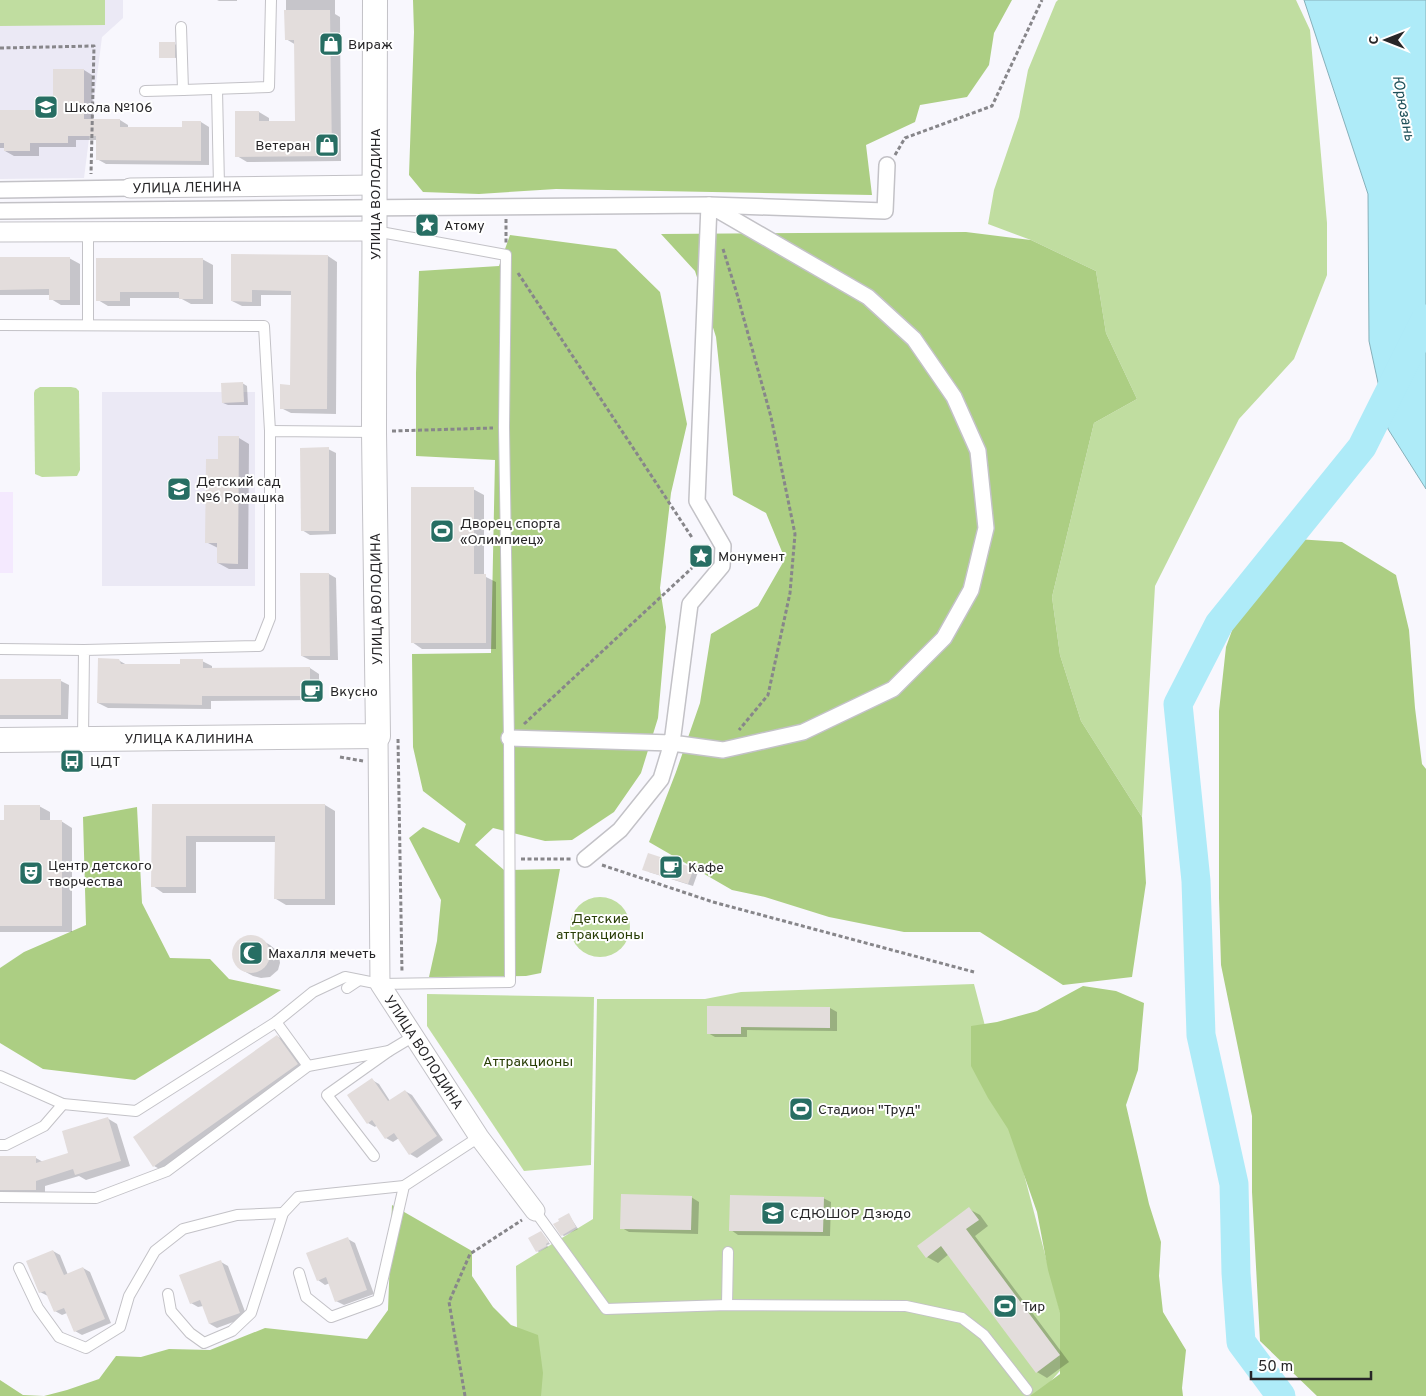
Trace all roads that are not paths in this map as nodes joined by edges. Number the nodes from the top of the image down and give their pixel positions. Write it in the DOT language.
graph roads {
  1 [pos="271,0"];
  2 [pos="375,0"];
  3 [pos="181,27"];
  4 [pos="217,89"];
  5 [pos="183,90"];
  6 [pos="145,91"];
  7 [pos="887,166"];
  8 [pos="219,186"];
  9 [pos="130,188"];
  10 [pos="0,190"];
  11 [pos="709,205"];
  12 [pos="375,208"];
  13 [pos="0,211"];
  14 [pos="0,232"];
  15 [pos="88,232"];
  16 [pos="0,324"];
  17 [pos="88,324"];
  18 [pos="270,431"];
  19 [pos="374,432"];
  20 [pos="0,649"];
  21 [pos="84,650"];
  22 [pos="378,736"];
  23 [pos="83,738"];
  24 [pos="509,738"];
  25 [pos="0,740"];
  26 [pos="672,743"];
  27 [pos="586,859"];
  28 [pos="359,980"];
  29 [pos="380,984"];
  30 [pos="347,988"];
  31 [pos="276,1022"];
  32 [pos="414,1036"];
  33 [pos="390,1051"];
  34 [pos="308,1066"];
  35 [pos="0,1076"];
  36 [pos="63,1104"];
  37 [pos="479,1137"];
  38 [pos="0,1145"];
  39 [pos="374,1156"];
  40 [pos="404,1186"];
  41 [pos="0,1197"];
  42 [pos="535,1211"];
  43 [pos="283,1213"];
  44 [pos="728,1252"];
  45 [pos="19,1268"];
  46 [pos="298,1273"];
  47 [pos="168,1294"];
  48 [pos="727,1305"];
  49 [pos="1027,1390"];
  1 -- 4 [label="lane"];
  2 -- 12 [label="street, УЛИЦА ВОЛОДИНА"];
  3 -- 5 [label="lane"];
  4 -- 5 [label="lane"];
  4 -- 8 [label="lane"];
  5 -- 6 [label="lane"];
  7 -- 11 [label="street"];
  8 -- 9 [label="street, УЛИЦА ЛЕНИНА"];
  8 -- 12 [label="street, УЛИЦА ЛЕНИНА"];
  9 -- 10 [label="street, УЛИЦА ЛЕНИНА"];
  11 -- 12 [label="street"];
  11 -- 26 [label="street"];
  11 -- 26 [label="street"];
  12 -- 13 [label="street"];
  12 -- 15 [label="street"];
  12 -- 19 [label="street, УЛИЦА ВОЛОДИНА"];
  12 -- 24 [label="lane"];
  14 -- 15 [label="street"];
  15 -- 17 [label="lane"];
  16 -- 17 [label="lane"];
  17 -- 18 [label="lane"];
  18 -- 19 [label="lane"];
  18 -- 21 [label="lane"];
  19 -- 22 [label="street, УЛИЦА ВОЛОДИНА"];
  20 -- 21 [label="lane"];
  21 -- 23 [label="lane"];
  22 -- 23 [label="street, УЛИЦА КАЛИНИНА"];
  22 -- 29 [label="street, УЛИЦА ВОЛОДИНА"];
  23 -- 25 [label="street, УЛИЦА КАЛИНИНА"];
  24 -- 26 [label="street"];
  24 -- 29 [label="lane"];
  26 -- 27 [label="street"];
  28 -- 29 [label="lane"];
  28 -- 30 [label="lane"];
  28 -- 31 [label="lane"];
  29 -- 32 [label="street, УЛИЦА ВОЛОДИНА"];
  31 -- 34 [label="lane"];
  31 -- 36 [label="lane"];
  32 -- 33 [label="lane"];
  32 -- 37 [label="street, УЛИЦА ВОЛОДИНА"];
  33 -- 34 [label="lane"];
  33 -- 39 [label="lane"];
  34 -- 41 [label="lane"];
  35 -- 36 [label="lane"];
  36 -- 38 [label="lane"];
  37 -- 40 [label="lane"];
  37 -- 42 [label="street, УЛИЦА ВОЛОДИНА"];
  40 -- 43 [label="lane"];
  40 -- 46 [label="lane"];
  42 -- 48 [label="lane"];
  43 -- 45 [label="lane"];
  43 -- 47 [label="lane"];
  44 -- 48 [label="lane"];
  48 -- 49 [label="lane"];
}
